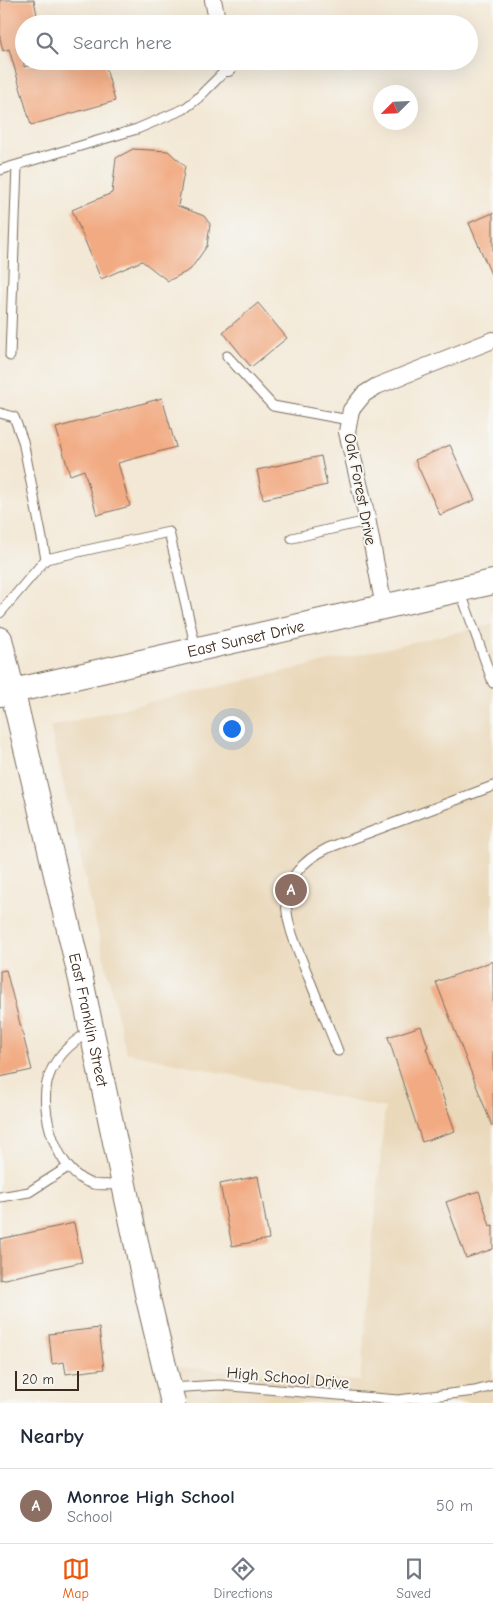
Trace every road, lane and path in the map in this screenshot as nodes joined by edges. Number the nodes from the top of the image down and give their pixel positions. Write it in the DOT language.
graph roads {
  1 [pos="213,0"];
  2 [pos="216,15"];
  3 [pos="223,70"];
  4 [pos="16,165"];
  5 [pos="0,170"];
  6 [pos="493,340"];
  7 [pos="10,356"];
  8 [pos="227,356"];
  9 [pos="0,413"];
  10 [pos="349,420"];
  11 [pos="368,521"];
  12 [pos="292,538"];
  13 [pos="46,559"];
  14 [pos="493,582"];
  15 [pos="460,590"];
  16 [pos="384,607"];
  17 [pos="0,614"];
  18 [pos="0,639"];
  19 [pos="196,649"];
  20 [pos="493,683"];
  21 [pos="6,692"];
  22 [pos="493,786"];
  23 [pos="91,1030"];
  24 [pos="338,1051"];
  25 [pos="68,1167"];
  26 [pos="124,1184"];
  27 [pos="0,1197"];
  28 [pos="493,1386"];
  29 [pos="171,1395"];
  1 -- 2 [label="street"];
  3 -- 4 [label="lane"];
  4 -- 5 [label="lane"];
  4 -- 7 [label="lane"];
  6 -- 10 [label="street, Oak Forest Drive"];
  8 -- 10 [label="lane"];
  9 -- 13 [label="lane"];
  10 -- 11 [label="street, Oak Forest Drive"];
  11 -- 12 [label="lane"];
  11 -- 16 [label="street, Oak Forest Drive"];
  13 -- 17 [label="lane"];
  13 -- 19 [label="lane"];
  14 -- 15 [label="main road, East Sunset Drive"];
  15 -- 16 [label="main road, East Sunset Drive"];
  15 -- 20 [label="lane"];
  16 -- 19 [label="main road, East Sunset Drive"];
  18 -- 21 [label="main road, East Franklin Street"];
  19 -- 21 [label="main road, East Sunset Drive"];
  21 -- 23 [label="main road, East Franklin Street"];
  22 -- 24 [label="lane"];
  23 -- 25 [label="lane"];
  23 -- 26 [label="main road, East Franklin Street"];
  25 -- 26 [label="lane"];
  25 -- 27 [label="lane"];
  26 -- 29 [label="main road, East Franklin Street"];
  28 -- 29 [label="lane, High School Drive"];
}
